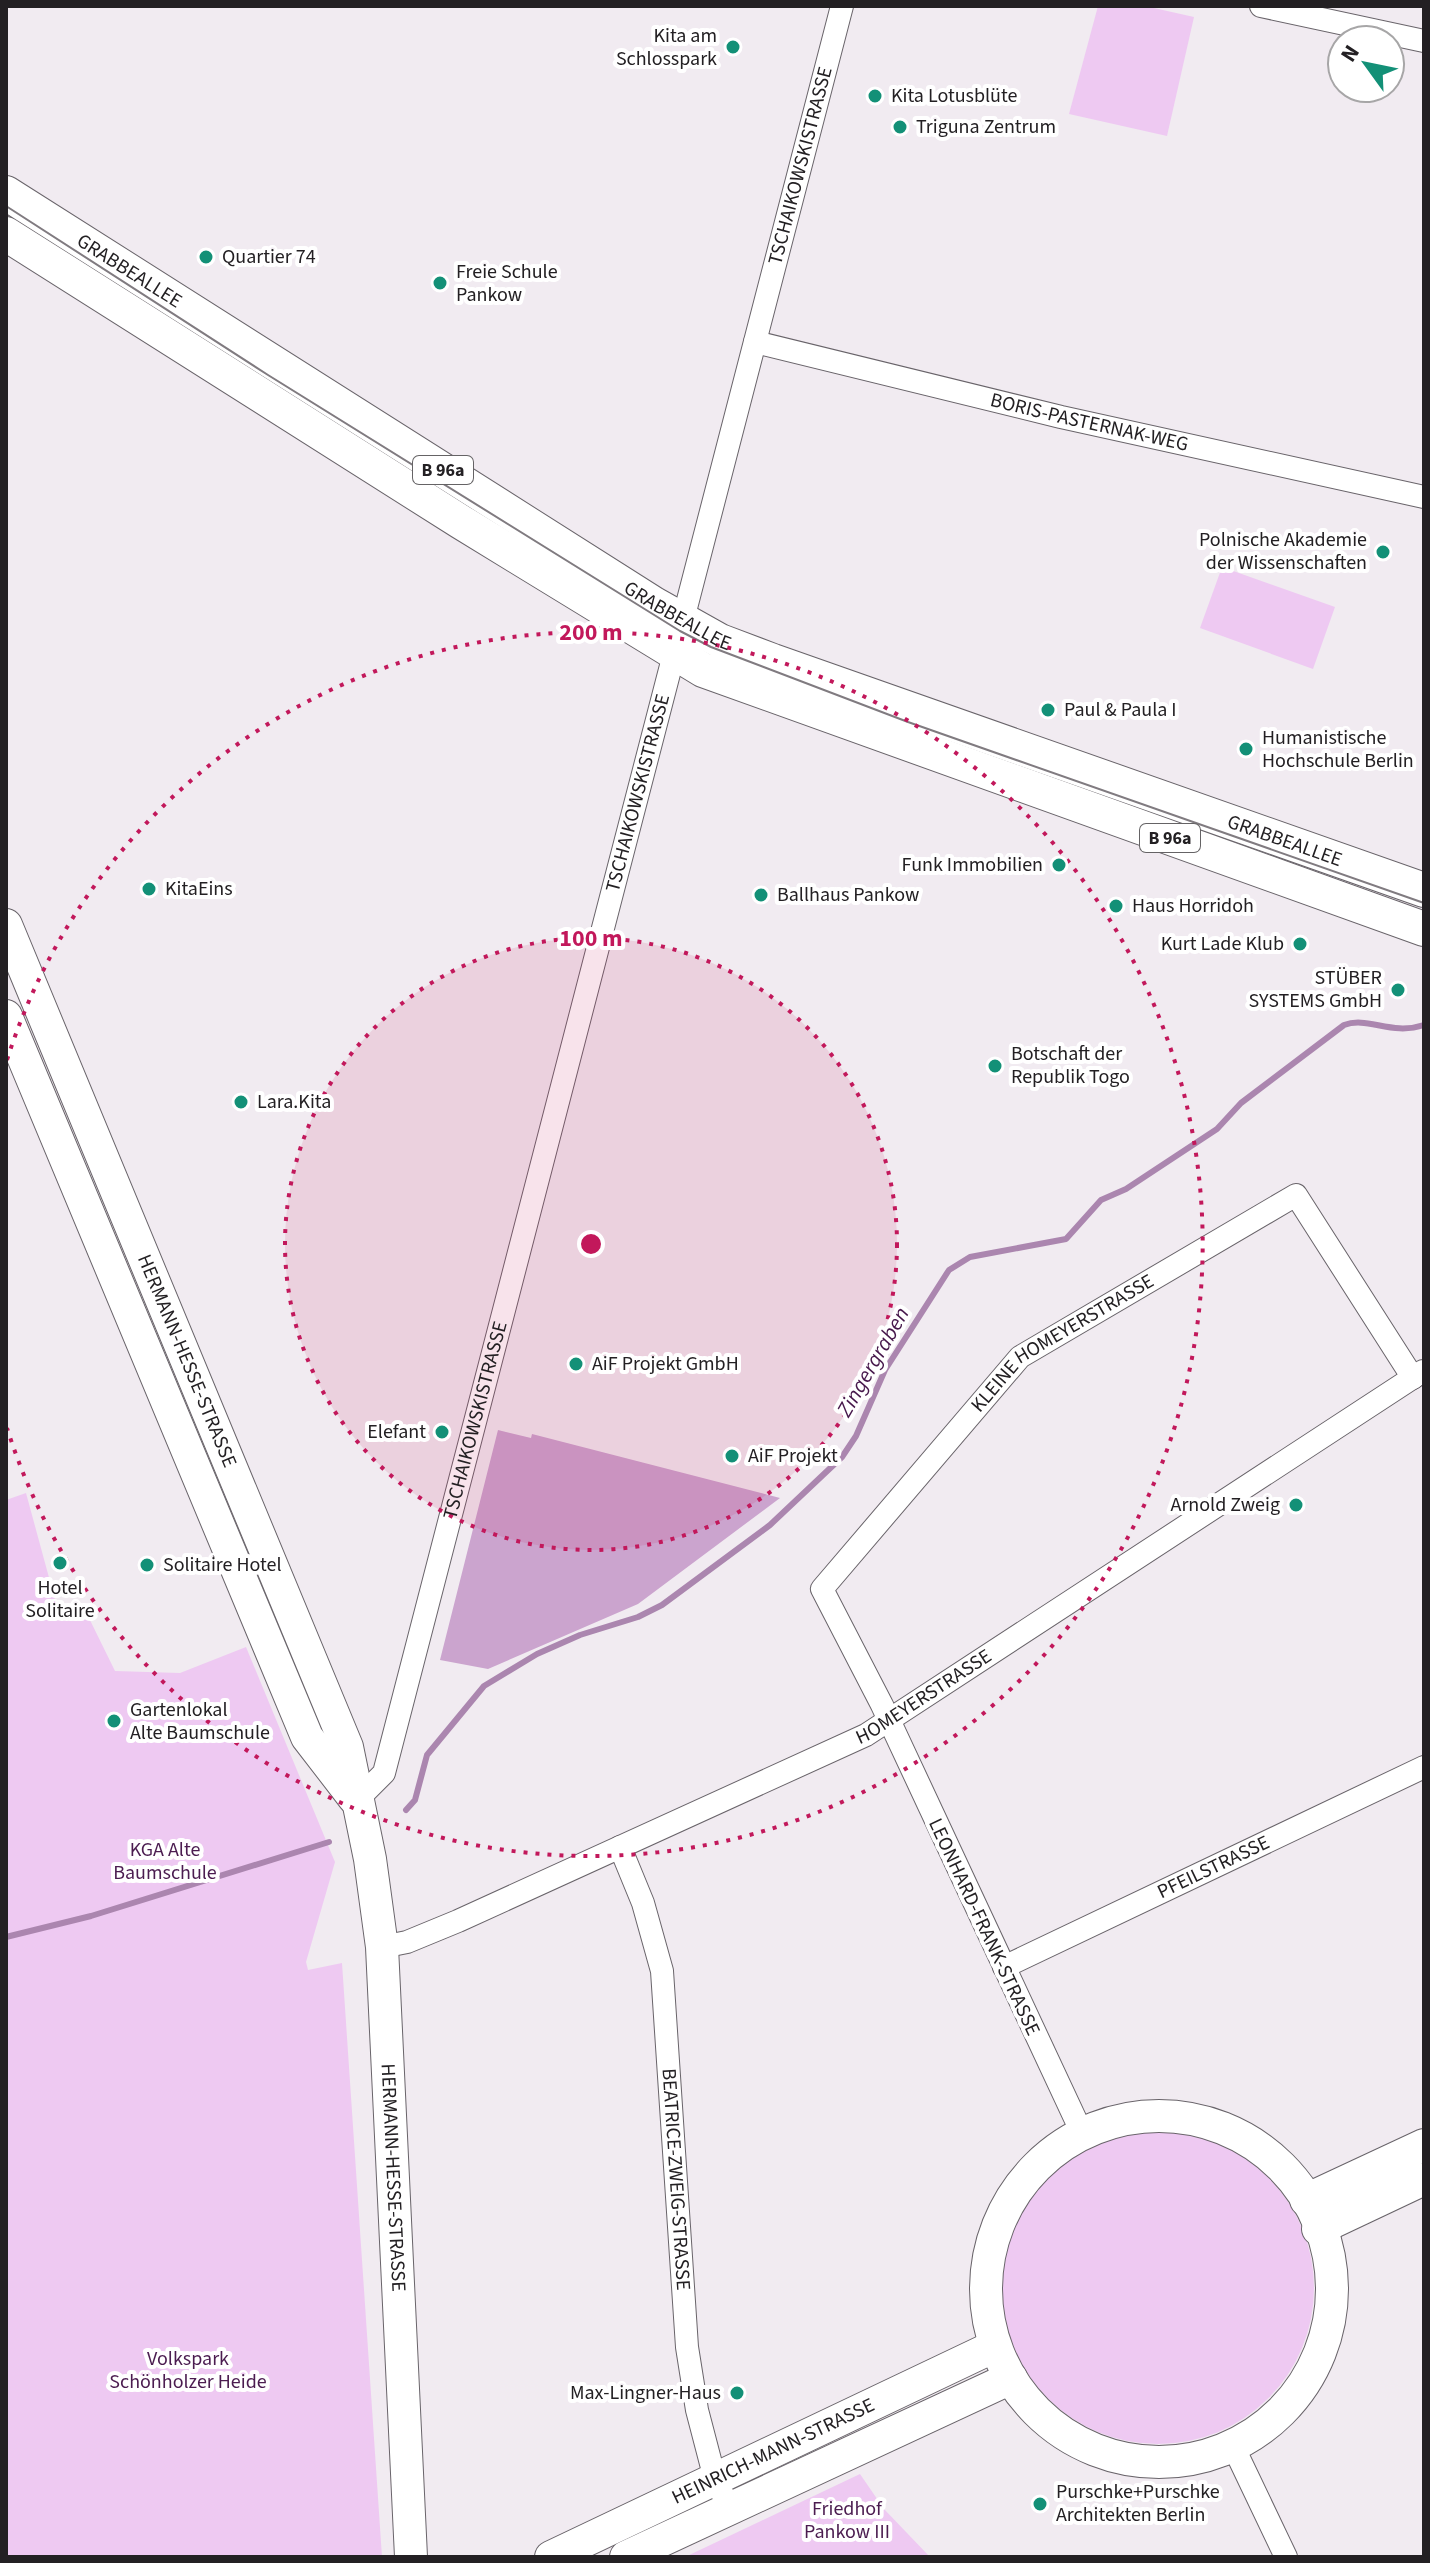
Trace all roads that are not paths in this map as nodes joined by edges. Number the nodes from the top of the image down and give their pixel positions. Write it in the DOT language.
graph roads {
  1 [pos="842,6"];
  2 [pos="1261,6"];
  3 [pos="1424,41"];
  4 [pos="6,193"];
  5 [pos="6,234"];
  6 [pos="755,342"];
  7 [pos="1424,497"];
  8 [pos="683,620"];
  9 [pos="674,654"];
  10 [pos="1424,890"];
  11 [pos="6,925"];
  12 [pos="1424,929"];
  13 [pos="6,1016"];
  14 [pos="1419,1374"];
  15 [pos="889,1722"];
  16 [pos="1424,1767"];
  17 [pos="356,1801"];
  18 [pos="620,1847"];
  19 [pos="382,1947"];
  20 [pos="1004,1967"];
  21 [pos="1081,2131"];
  22 [pos="1424,2145"];
  23 [pos="1424,2179"];
  24 [pos="1312,2215"];
  25 [pos="995,2346"];
  26 [pos="1011,2378"];
  27 [pos="1234,2448"];
  28 [pos="715,2479"];
  29 [pos="731,2511"];
  30 [pos="411,2557"];
  31 [pos="551,2557"];
  32 [pos="626,2557"];
  33 [pos="1286,2557"];
  1 -- 6 [label="street, TSCHAIKOWSKISTRASSE"];
  2 -- 3 [label="street"];
  4 -- 8 [label="main road, GRABBEALLEE / B 96a"];
  5 -- 9 [label="main road, GRABBEALLEE / B 96a"];
  6 -- 7 [label="street, BORIS-PASTERNAK-WEG"];
  6 -- 8 [label="street, TSCHAIKOWSKISTRASSE"];
  8 -- 9 [label="street, TSCHAIKOWSKISTRASSE"];
  8 -- 10 [label="main road, GRABBEALLEE / B 96a"];
  9 -- 12 [label="main road, GRABBEALLEE / B 96a"];
  9 -- 17 [label="street, TSCHAIKOWSKISTRASSE"];
  11 -- 17 [label="main road, HERMANN-HESSE-STRASSE"];
  13 -- 17 [label="main road, HERMANN-HESSE-STRASSE"];
  14 -- 15 [label="street, HOMEYERSTRASSE"];
  14 -- 15 [label="street, KLEINE HOMEYERSTRASSE"];
  15 -- 18 [label="street, HOMEYERSTRASSE"];
  15 -- 20 [label="street, LEONHARD-FRANK-STRASSE"];
  16 -- 20 [label="street, PFEILSTRASSE"];
  17 -- 19 [label="main road, HERMANN-HESSE-STRASSE"];
  18 -- 19 [label="street, HOMEYERSTRASSE"];
  18 -- 28 [label="street, BEATRICE-ZWEIG-STRASSE"];
  19 -- 30 [label="main road, HERMANN-HESSE-STRASSE"];
  20 -- 21 [label="street, LEONHARD-FRANK-STRASSE"];
  21 -- 24 [label="main road"];
  21 -- 25 [label="main road"];
  22 -- 24 [label="main road"];
  23 -- 24 [label="main road"];
  24 -- 27 [label="main road"];
  25 -- 26 [label="main road"];
  25 -- 28 [label="main road, HEINRICH-MANN-STRASSE"];
  26 -- 27 [label="main road"];
  26 -- 29 [label="main road, HEINRICH-MANN-STRASSE"];
  27 -- 33 [label="street"];
  28 -- 29 [label="street, BEATRICE-ZWEIG-STRASSE"];
  28 -- 31 [label="main road, HEINRICH-MANN-STRASSE"];
  29 -- 32 [label="main road, HEINRICH-MANN-STRASSE"];
}
